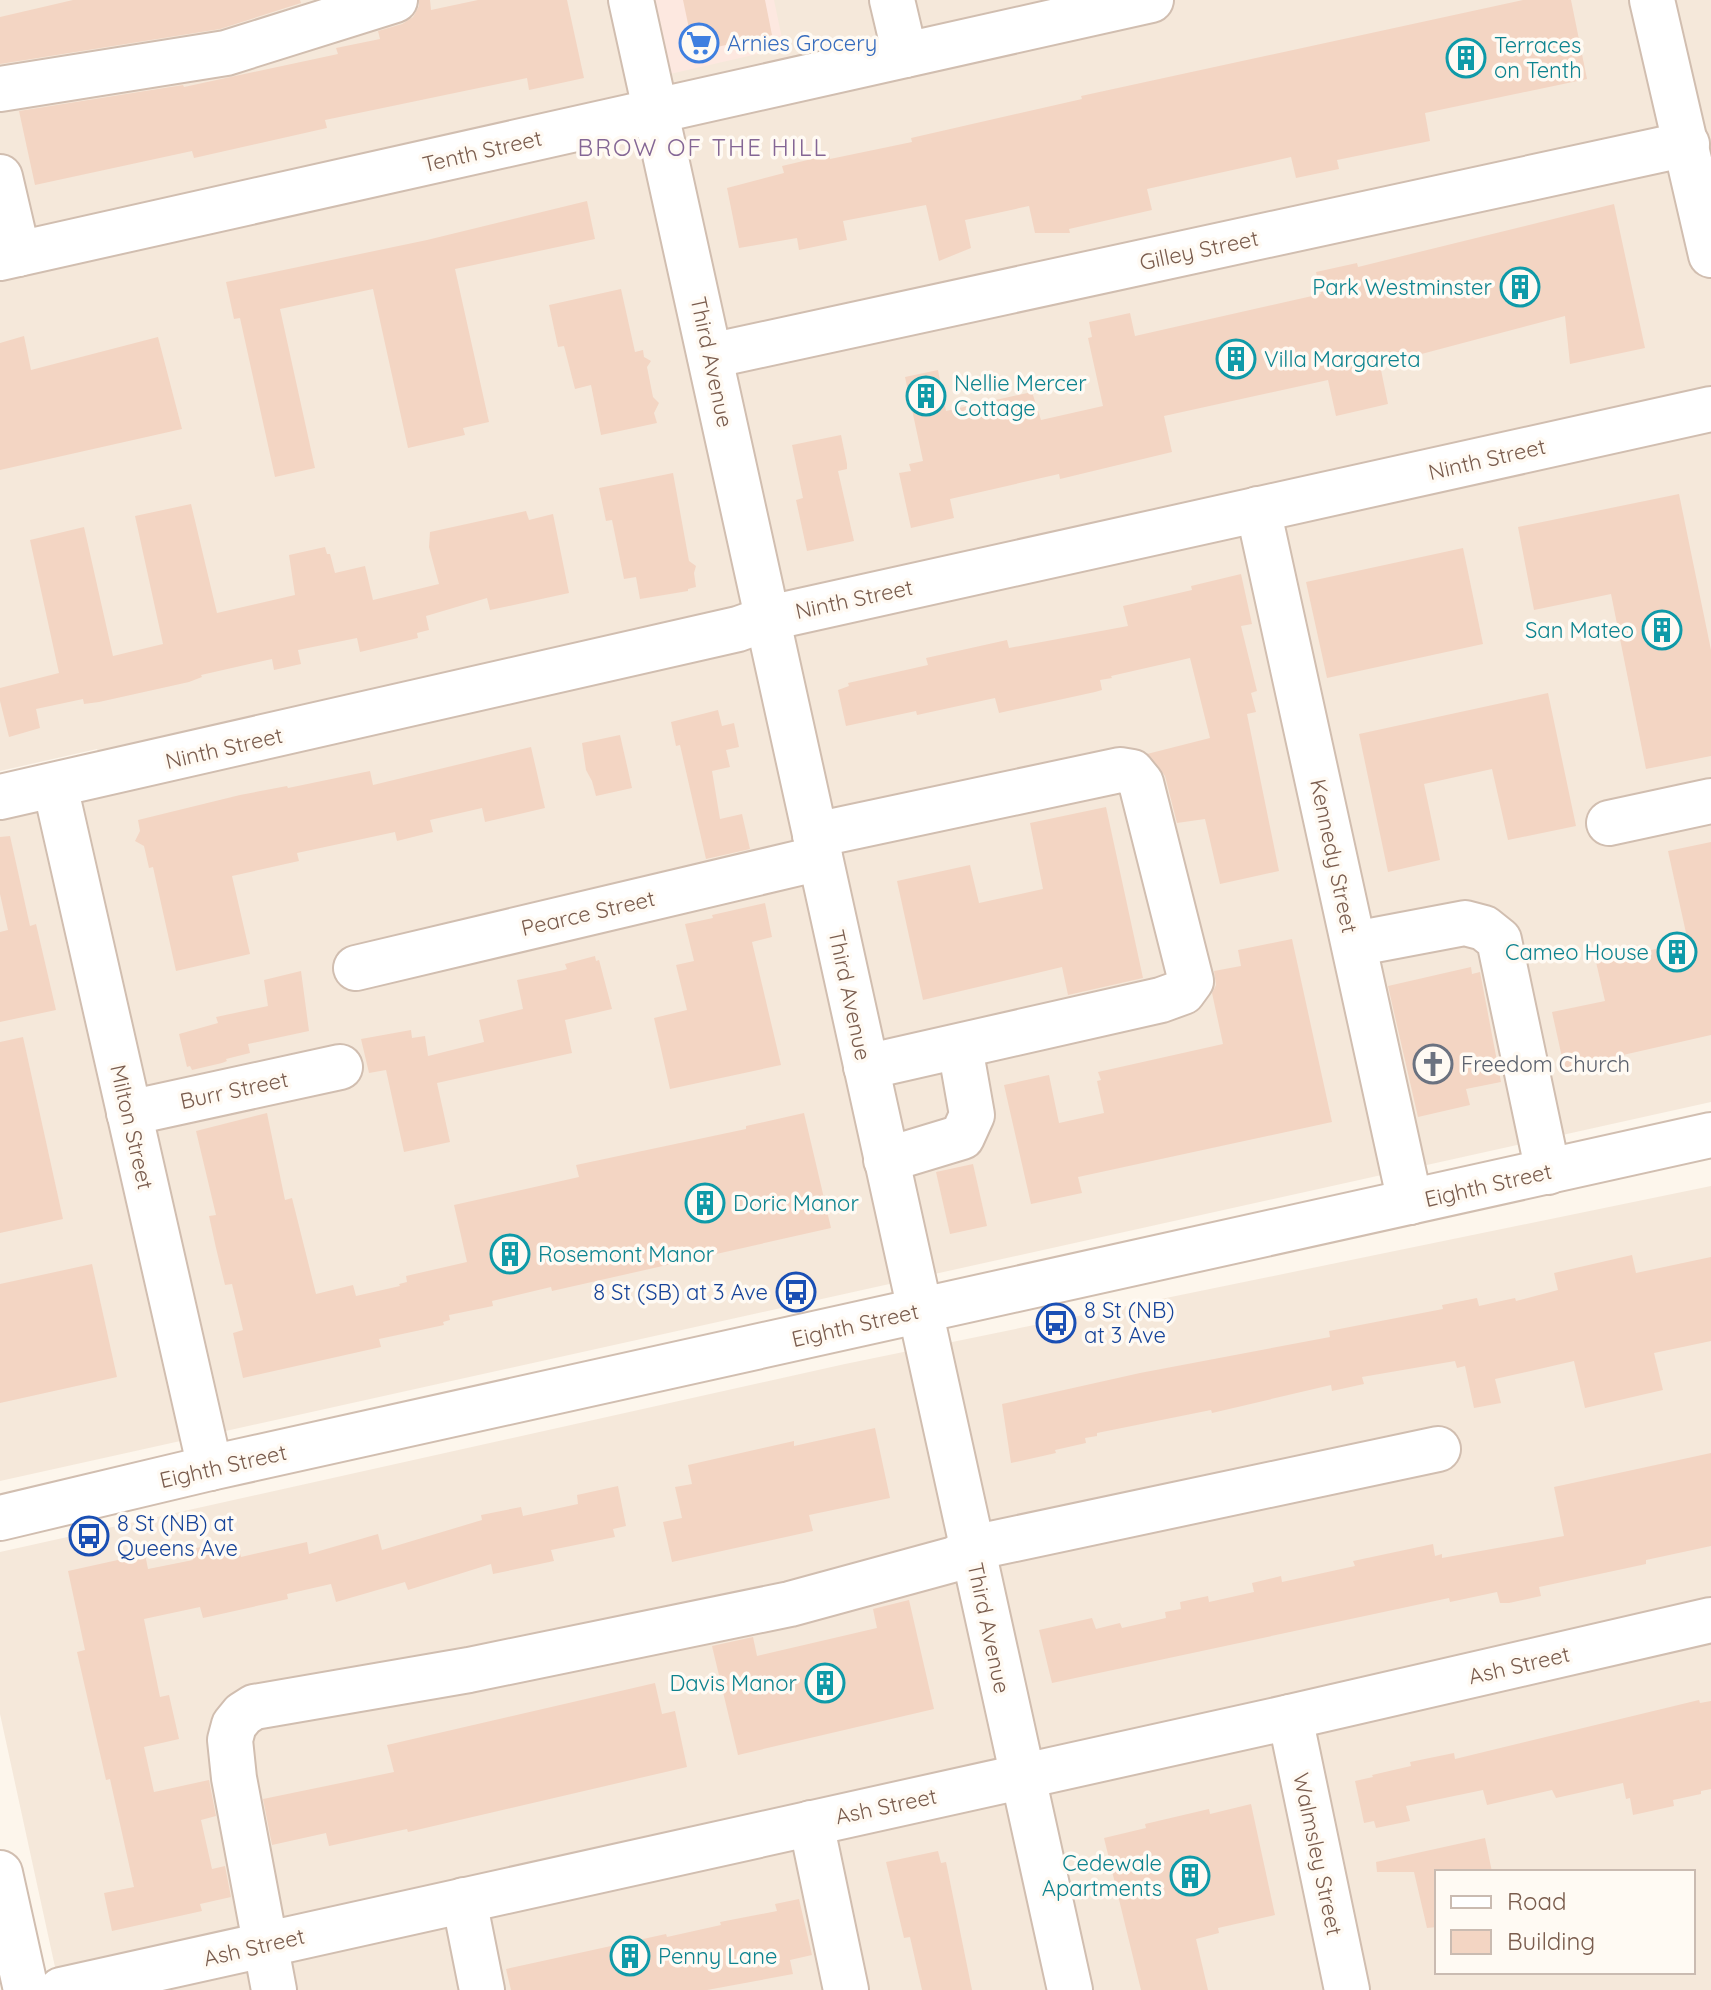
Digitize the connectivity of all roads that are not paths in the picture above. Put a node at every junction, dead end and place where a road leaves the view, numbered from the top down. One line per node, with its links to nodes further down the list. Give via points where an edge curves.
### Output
1 (395, 0): 7 (street, via 226,53)
2 (631, 0): 8 (street, Third Avenue)
3 (892, 0): 6 (street)
4 (1652, 0): 9 (street)
5 (1146, 1): 6 (street, Tenth Street)
6 (905, 55): 8 (street, Tenth Street)
7 (0, 89)
8 (656, 111): 12 (street, Tenth Street); 13 (street, Third Avenue)
9 (1687, 144): 11 (street); 13 (street, Gilley Street)
10 (0, 177): 12 (street)
11 (1711, 255)
12 (9, 256)
13 (710, 356): 16 (street, Third Avenue)
14 (1711, 409): 15 (street, Ninth Street)
15 (1258, 509): 16 (street, Ninth Street); 22 (street, Kennedy Street)
16 (769, 618): 17 (street, Ninth Street); 21 (street, Third Avenue)
17 (55, 786): 18 (street, Ninth Street); 27 (street, Milton Street)
18 (0, 797)
19 (1711, 801): 20 (street)
20 (1609, 823)
21 (818, 846): 23 (street, Pearce Street); 24 (street, Pearce Street, via 1120,770 1132,772 1141,783 1191,981 1183,992 1161,1000); 26 (street, Third Avenue)
22 (1354, 944): 30 (street, via 1465,923 1484,928 1499,940); 31 (street, Kennedy Street)
23 (356, 968)
24 (960, 1047): 26 (street); 29 (street, via 972,1115 962,1137)
25 (340, 1067): 27 (street, Burr Street)
26 (866, 1067): 29 (street, Third Avenue)
27 (129, 1113): 34 (street, Milton Street)
28 (1711, 1135): 30 (street, Eighth Street)
29 (886, 1160): 32 (street, Third Avenue)
30 (1548, 1172): 31 (street, Eighth Street)
31 (1410, 1202): 32 (street, Eighth Street)
32 (920, 1310): 34 (street, Eighth Street); 36 (street, Third Avenue)
33 (1438, 1449): 36 (street)
34 (210, 1468): 35 (street, Eighth Street)
35 (0, 1518)
36 (972, 1548): 39 (street, Third Avenue); 43 (street, via 955,1559 790,1604 469,1670 254,1707 234,1725 230,1740)
37 (1711, 1620): 38 (street, Ash Street)
38 (1290, 1717): 39 (street, Ash Street); 50 (street, Walmsley Street)
39 (1022, 1776): 40 (street, Ash Street); 49 (street, Third Avenue)
40 (811, 1823): 42 (street, Ash Street); 48 (street)
41 (0, 1873): 44 (street)
42 (464, 1900): 43 (street, Ash Street); 47 (street)
43 (265, 1944): 45 (street, Ash Street); 46 (street)
44 (26, 1990)
45 (61, 1990)
46 (274, 1990)
47 (482, 1990)
48 (846, 1990)
49 (1070, 1990)
50 (1347, 1990)

